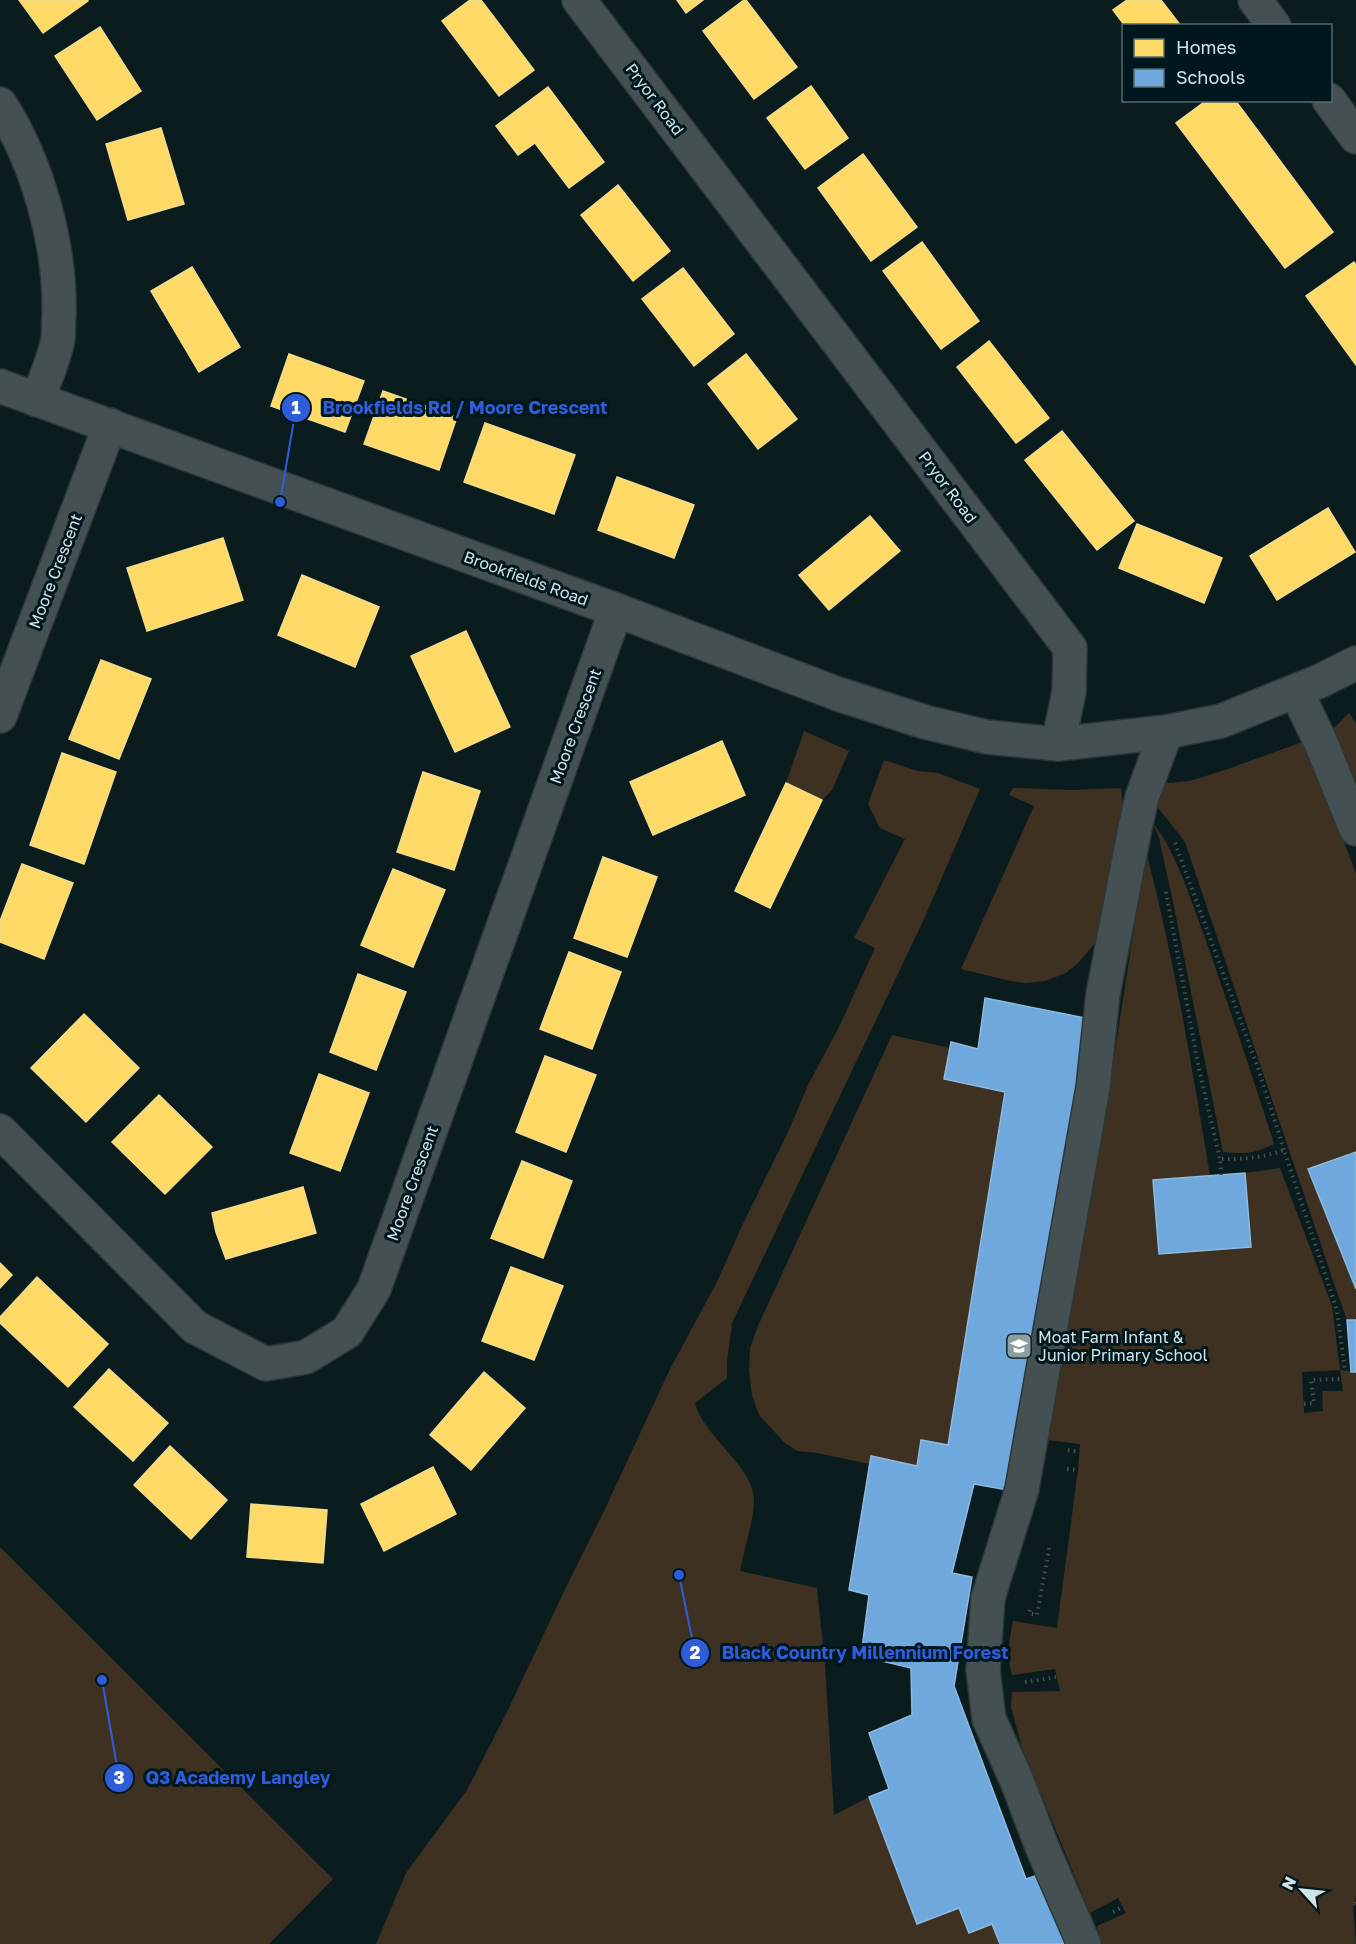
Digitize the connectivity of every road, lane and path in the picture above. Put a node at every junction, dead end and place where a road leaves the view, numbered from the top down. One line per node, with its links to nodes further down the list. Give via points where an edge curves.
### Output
1 (579, 0): 15 (street, Pryor Road, via 1070,648 1069,693)
2 (1255, 0): 3 (street)
3 (1273, 24)
4 (1330, 102): 6 (street)
5 (0, 104): 8 (street, via 40,191 54,253 59,295 58,338)
6 (1356, 137)
7 (0, 386): 8 (street, Brookfields Road)
8 (37, 400): 9 (street, Brookfields Road)
9 (110, 425): 10 (street, Brookfields Road); 13 (street, Moore Crescent)
10 (616, 610): 15 (street, Brookfields Road, via 925,722 987,737); 19 (street, Moore Crescent, via 374,1289 347,1332 306,1357 266,1364 195,1327)
11 (1356, 663): 12 (street)
12 (1296, 691): 14 (street, via 1221,721); 17 (street)
13 (0, 716)
14 (1166, 732): 15 (street); 16 (street)
15 (1059, 744)
16 (1143, 797): 20 (path, via 1169,828 1258,1068); 28 (street, via 1103,994 1093,1088 1022,1489 988,1598 983,1670 989,1719)
17 (1356, 829)
18 (1164, 883): 21 (path)
19 (0, 1131)
20 (1284, 1150): 21 (path, via 1271,1155); 23 (path, via 1337,1310)
21 (1220, 1159): 22 (path)
22 (1221, 1175)
23 (1345, 1371)
24 (1341, 1379): 25 (path, via 1311,1380 1314,1403)
25 (1304, 1404)
26 (1057, 1677): 27 (path)
27 (1017, 1683)
28 (1084, 1944)

